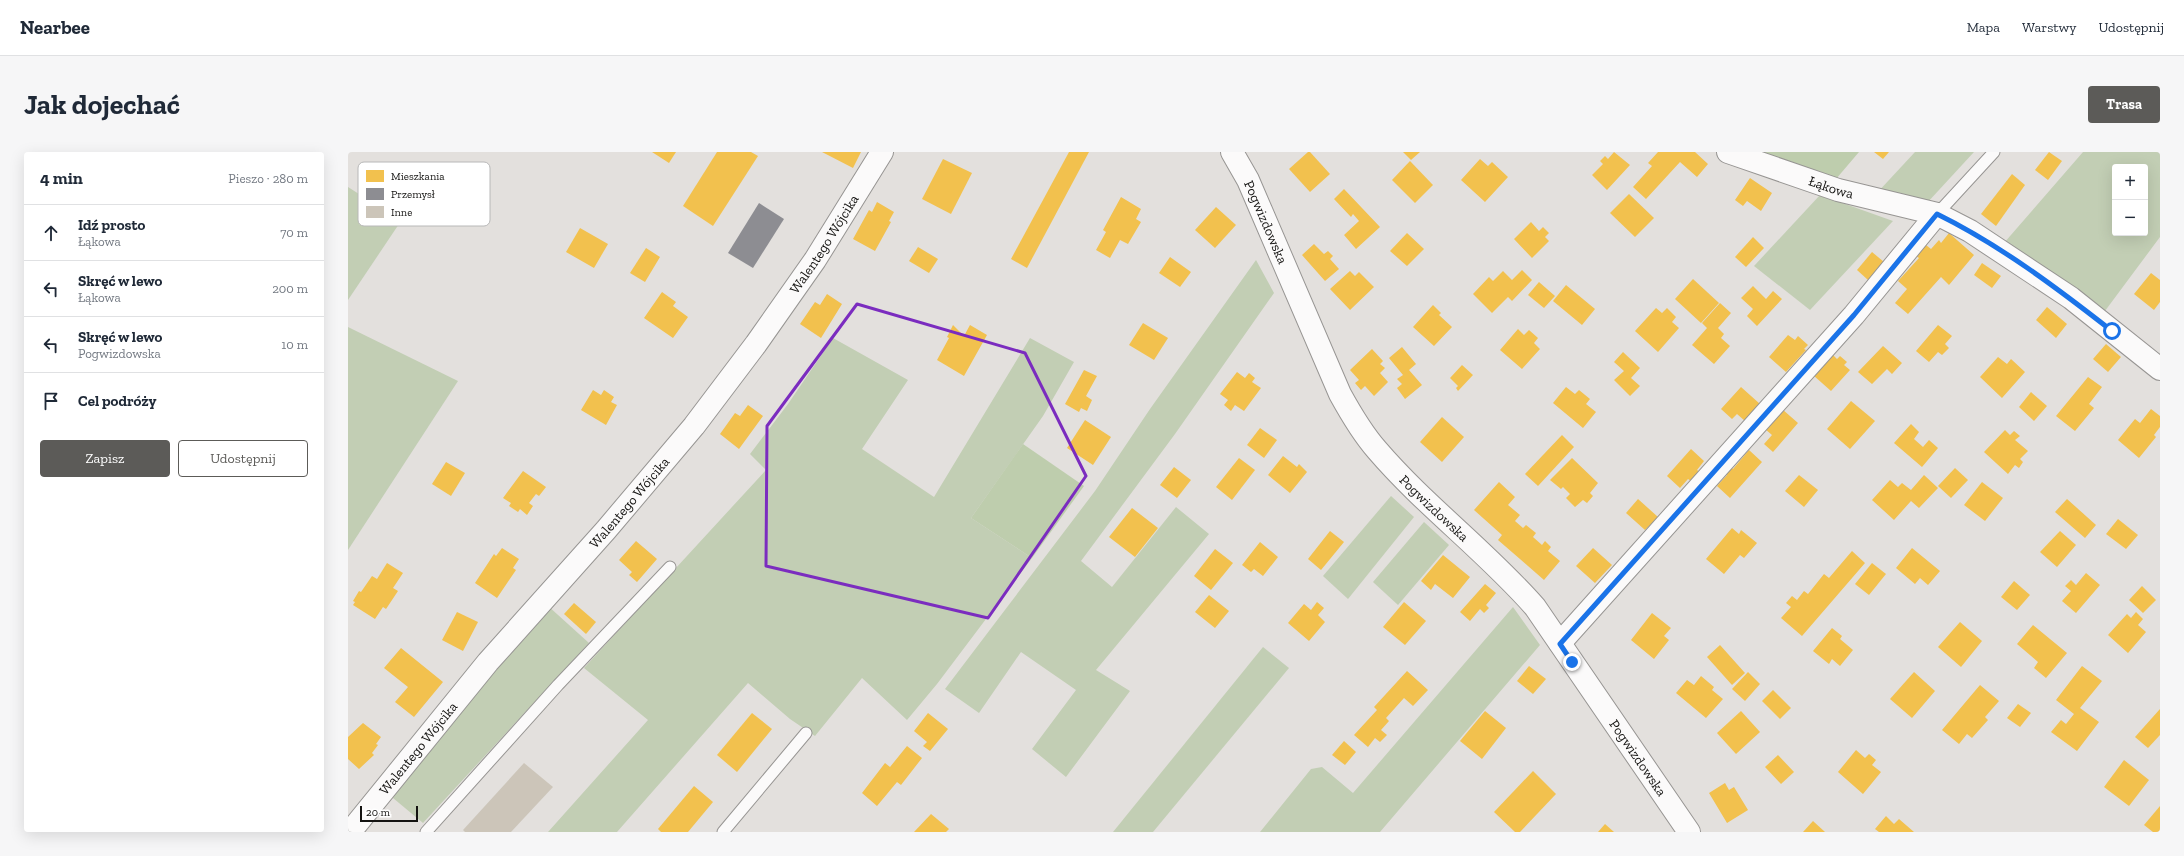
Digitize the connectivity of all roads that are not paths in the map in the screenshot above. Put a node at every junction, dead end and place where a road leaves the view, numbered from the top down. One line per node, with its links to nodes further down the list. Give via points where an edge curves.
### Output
1 (882, 152): 10 (street, Walentego Wójcika, via 815,260 694,426 606,530 488,662)
2 (1232, 152): 8 (street, Pogwizdowska, via 1248,180 1337,388 1356,422 1396,471 1515,585 1535,607)
3 (1728, 152): 5 (street, Łąkowa, via 1838,190)
4 (1994, 152): 5 (lane)
5 (1937, 214): 6 (street, Łąkowa, via 1970,231 2071,298); 8 (street, via 1854,315)
6 (2160, 368)
7 (670, 567): 11 (lane, via 558,685)
8 (1560, 644): 13 (street, Pogwizdowska)
9 (806, 733): 12 (lane)
10 (350, 832)
11 (426, 832)
12 (723, 832)
13 (1689, 832)

